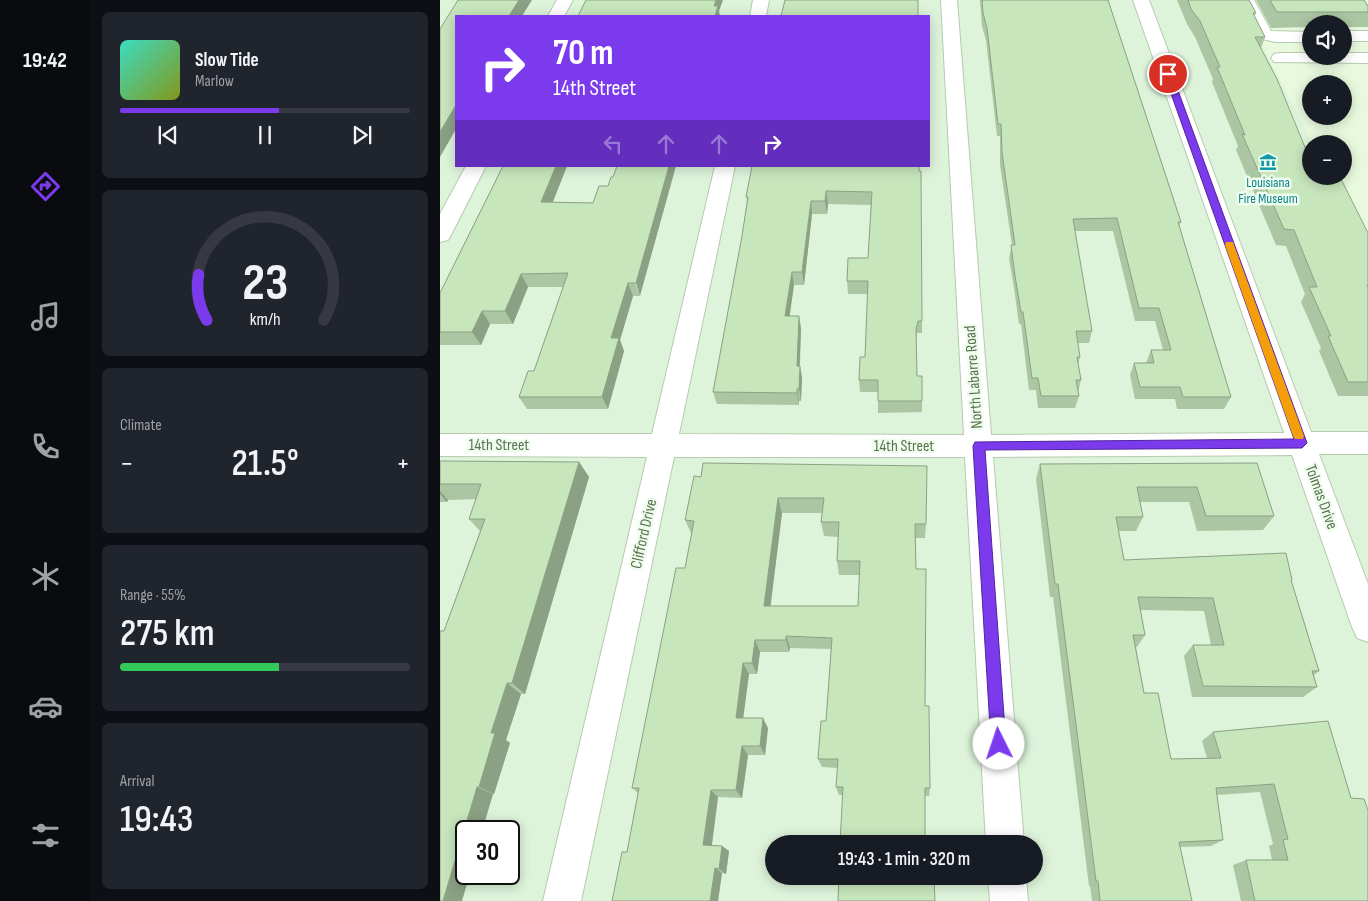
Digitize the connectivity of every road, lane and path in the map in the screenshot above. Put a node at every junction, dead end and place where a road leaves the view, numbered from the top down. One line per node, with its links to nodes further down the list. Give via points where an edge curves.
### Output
1 (565, 0): 6 (street)
2 (762, 0): 7 (street)
3 (949, 0): 20 (street, North Labarre Road)
4 (1141, 0): 16 (street, Tolmas Drive)
5 (1246, 0): 10 (street, via 1264,34)
6 (557, 15)
7 (758, 15)
8 (1352, 36): 9 (street)
9 (1368, 36)
10 (1302, 37)
11 (1280, 58): 12 (street)
12 (1368, 58)
13 (475, 167): 15 (street)
14 (725, 167): 19 (street, Clifford Drive)
15 (440, 235)
16 (1302, 443): 17 (street, 14th Street); 20 (street, 14th Street); 21 (street, Tolmas Drive)
17 (1368, 443)
18 (440, 445): 19 (street, 14th Street)
19 (664, 446): 20 (street, 14th Street); 24 (street, Clifford Drive)
20 (979, 446): 22 (street, North Labarre Road)
21 (1368, 627)
22 (1004, 835)
23 (1008, 885): 25 (street)
24 (562, 901)
25 (1009, 901)

